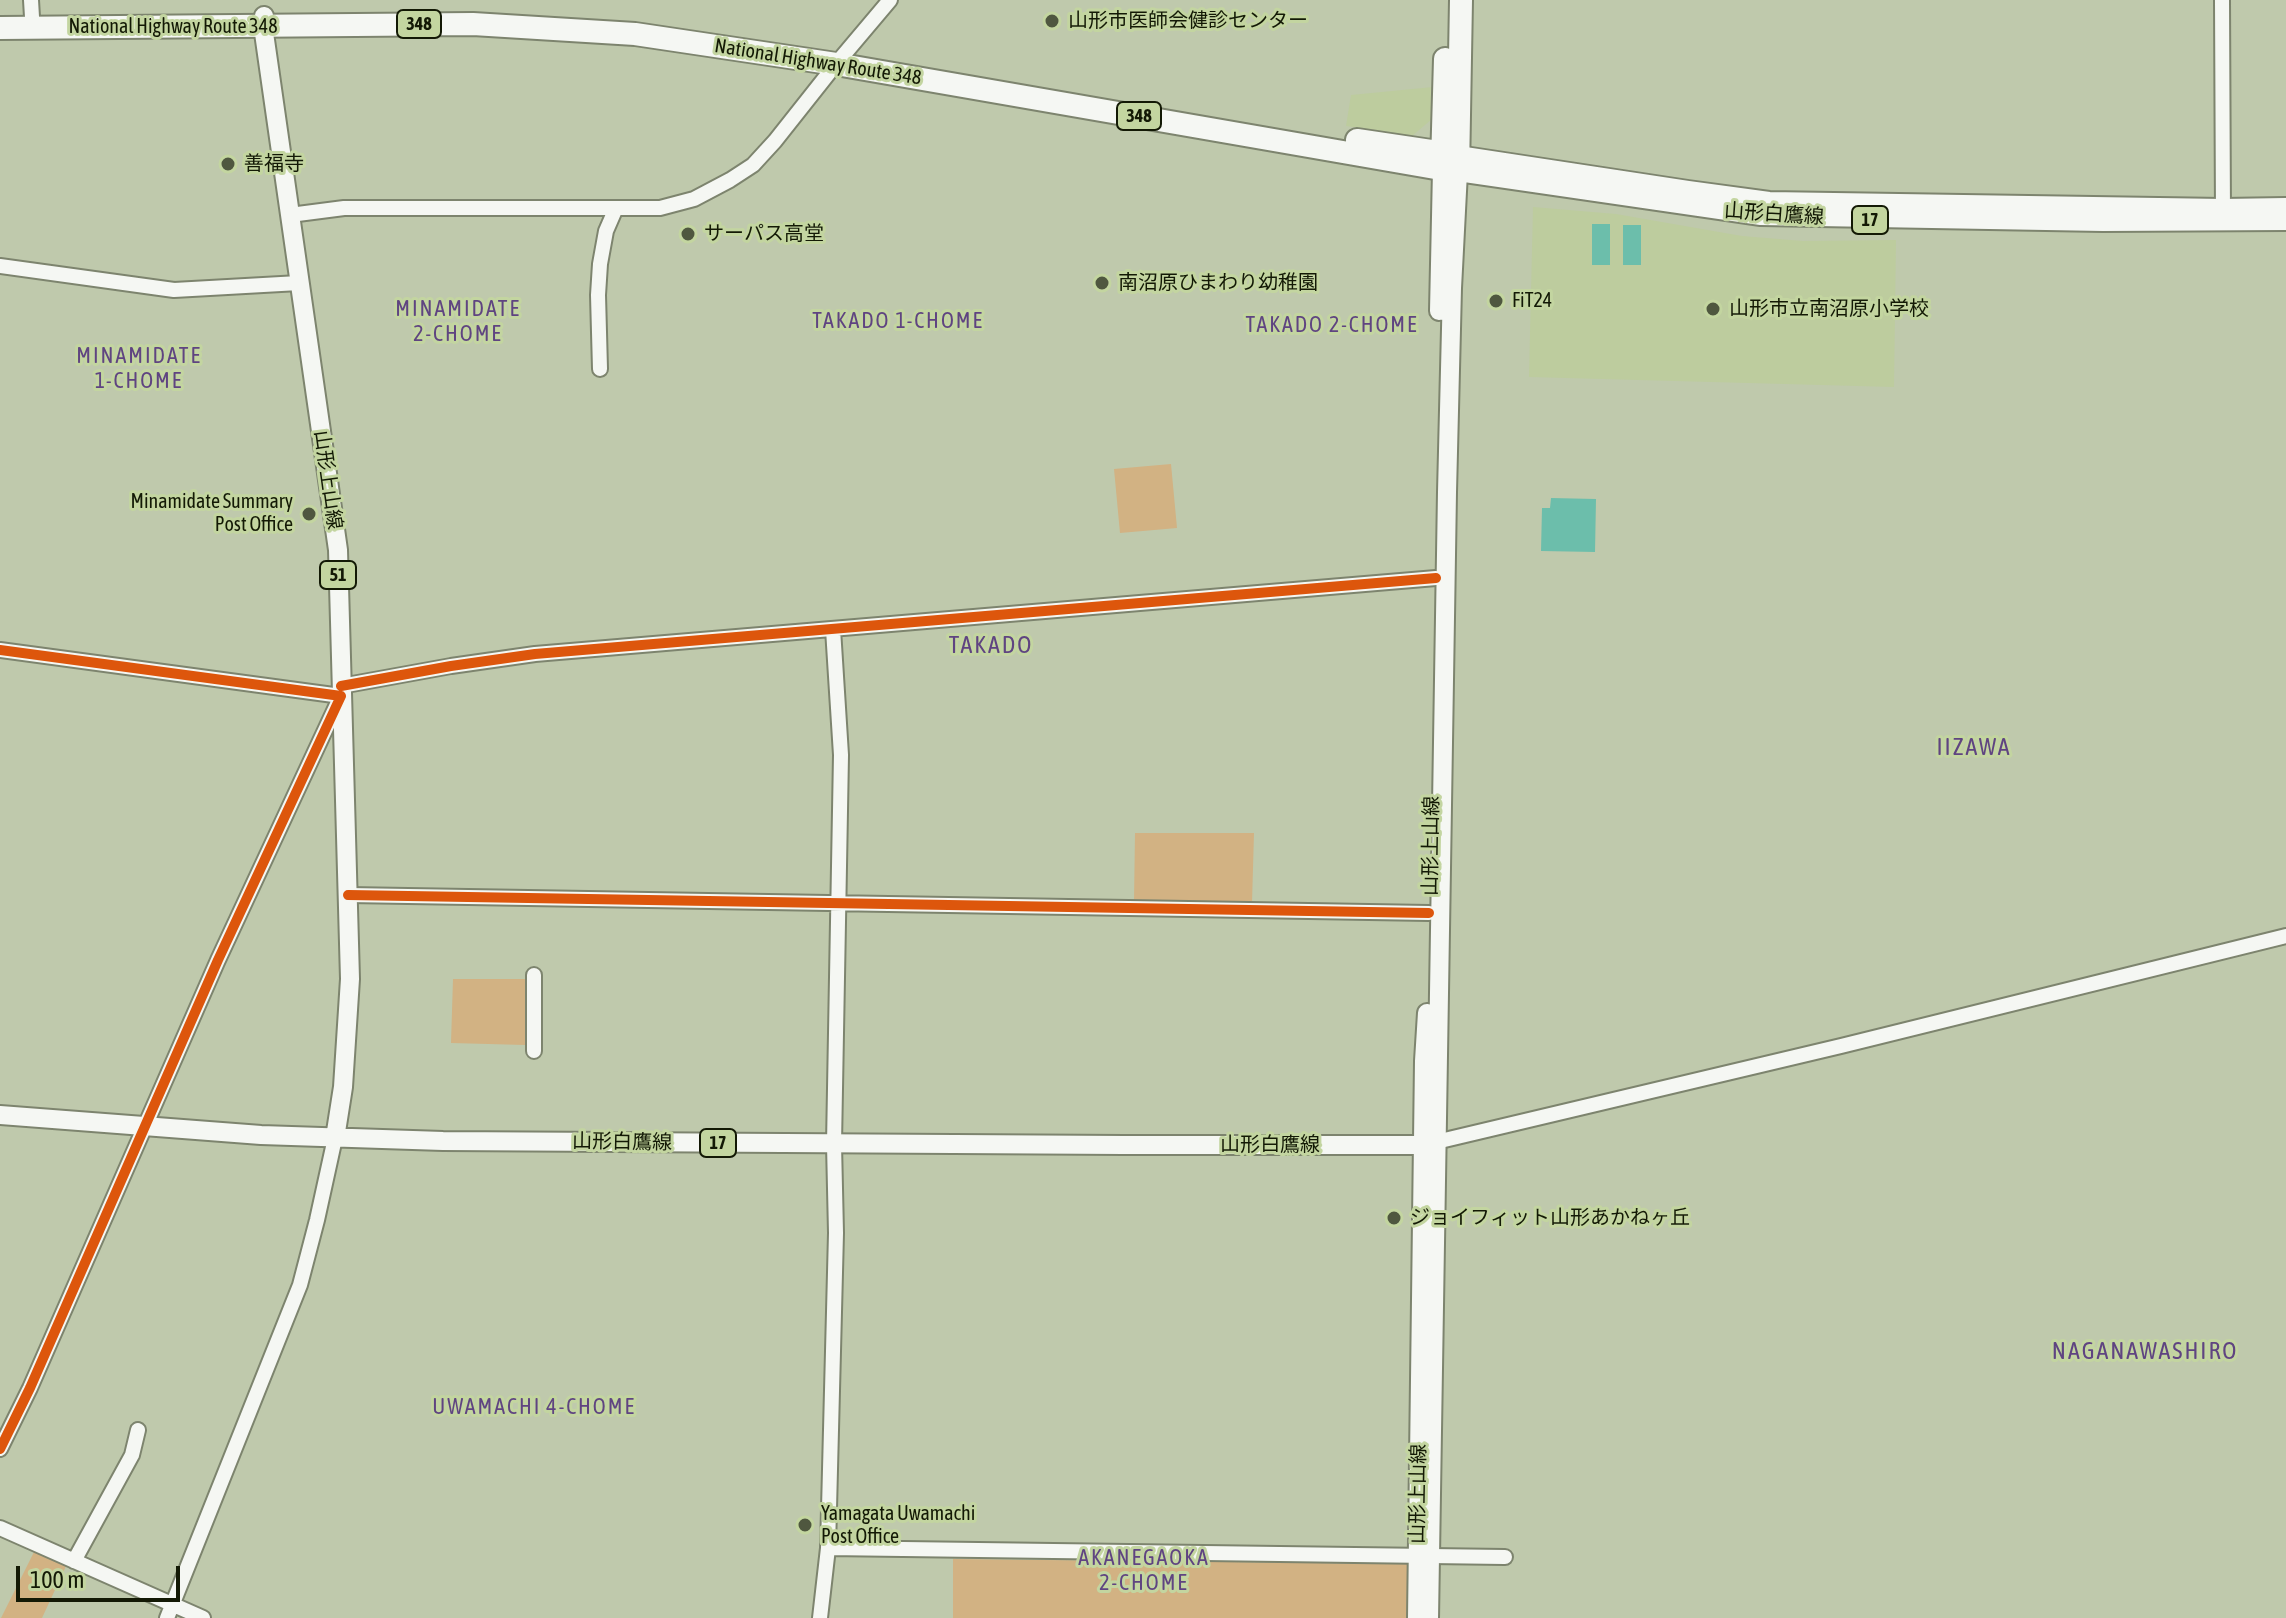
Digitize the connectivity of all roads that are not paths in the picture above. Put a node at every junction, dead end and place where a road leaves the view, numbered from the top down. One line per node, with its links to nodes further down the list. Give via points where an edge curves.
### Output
1 (890, 0): 9 (street)
2 (1448, 0): 10 (highway)
3 (1461, 0): 10 (highway)
4 (2222, 0): 14 (street)
5 (32, 8): 6 (highway, National Highway Route 348 / 348); 7 (highway, National Highway Route 348 / 348)
6 (263, 14): 8 (highway, National Highway Route 348 / 348); 9 (highway, National Highway Route 348 / 348, via 635,34); 13 (main road, 山形上山線 / 51)
7 (0, 18)
8 (0, 28)
9 (840, 59): 10 (highway, National Highway Route 348 / 348); 12 (street, via 753,165 694,199 660,208)
10 (1450, 162): 14 (main road, 山形白鷹線 / 17, via 1761,216); 19 (main road, 山形上山線); 33 (main road, 山形上山線, via 1452,288)
11 (2286, 207): 14 (main road, 山形白鷹線 / 17)
12 (616, 208): 13 (street, via 344,208); 18 (street, via 600,264)
13 (290, 215): 17 (main road, 山形上山線 / 51)
14 (2222, 215): 15 (main road, 山形白鷹線 / 17)
15 (2286, 221)
16 (0, 266): 17 (street, via 174,290)
17 (299, 283): 22 (main road, 山形上山線 / 51, via 338,550)
18 (600, 369)
19 (1436, 578): 20 (street); 25 (main road, 山形上山線)
20 (833, 629): 22 (street, via 535,654); 24 (street, via 841,755)
21 (0, 650): 22 (street)
22 (341, 691): 23 (main road, 山形上山線 / 51); 30 (street)
23 (348, 895): 24 (street); 31 (main road, 山形上山線 / 51, via 350,979)
24 (838, 904): 25 (street); 32 (street)
25 (1429, 913): 33 (main road, 山形上山線)
26 (2286, 936): 33 (street)
27 (534, 975): 28 (street)
28 (534, 1051)
29 (0, 1115): 30 (main road, 山形白鷹線 / 17)
30 (147, 1126): 31 (main road, 山形白鷹線 / 17); 35 (street)
31 (335, 1138): 32 (main road, 山形白鷹線 / 17); 41 (street, via 300,1285)
32 (834, 1144): 33 (main road, 山形白鷹線 / 17); 37 (street)
33 (1430, 1144): 38 (main road, 山形上山線)
34 (138, 1430): 40 (street, via 132,1455)
35 (0, 1449)
36 (0, 1528): 40 (street)
37 (828, 1548): 38 (street); 43 (street)
38 (1424, 1556): 39 (street); 44 (main road, 山形上山線); 45 (main road, 山形上山線)
39 (1505, 1557)
40 (74, 1561): 41 (street)
41 (170, 1611): 42 (street)
42 (203, 1618)
43 (820, 1618)
44 (1417, 1618)
45 (1429, 1618)

